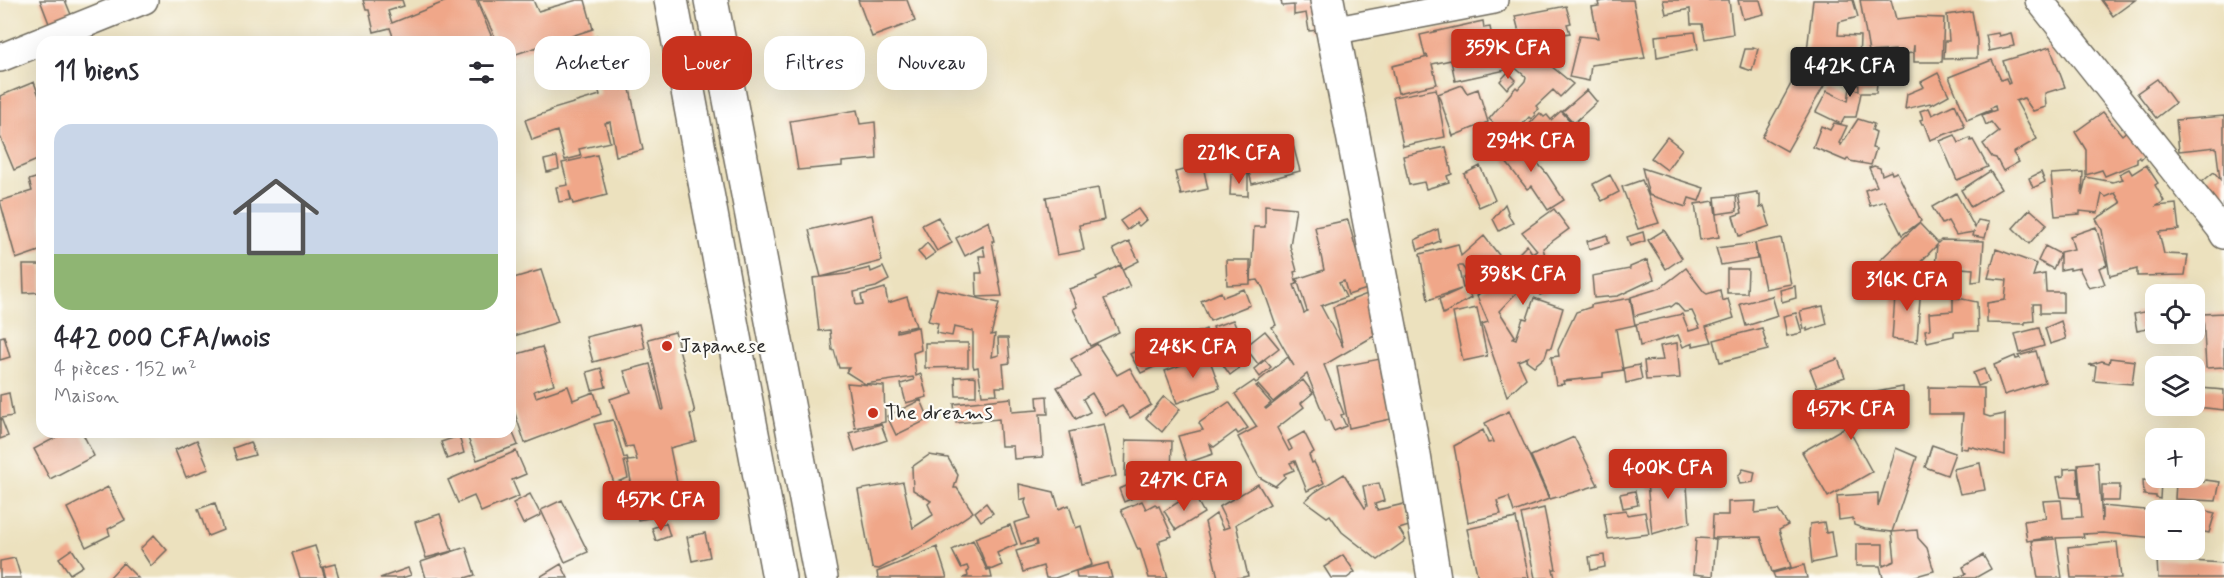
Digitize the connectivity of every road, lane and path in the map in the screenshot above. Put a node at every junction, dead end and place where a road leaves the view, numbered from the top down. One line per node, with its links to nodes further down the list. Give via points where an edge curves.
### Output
1 (144, 0): 7 (street)
2 (671, 0): 11 (main road)
3 (711, 0): 12 (main road)
4 (1494, 0): 6 (street)
5 (2039, 0): 10 (street)
6 (1330, 15): 13 (main road, via 1410,430)
7 (53, 36)
8 (36, 43): 9 (street)
9 (0, 57)
10 (2224, 235)
11 (779, 578)
12 (821, 578)
13 (1434, 578)

